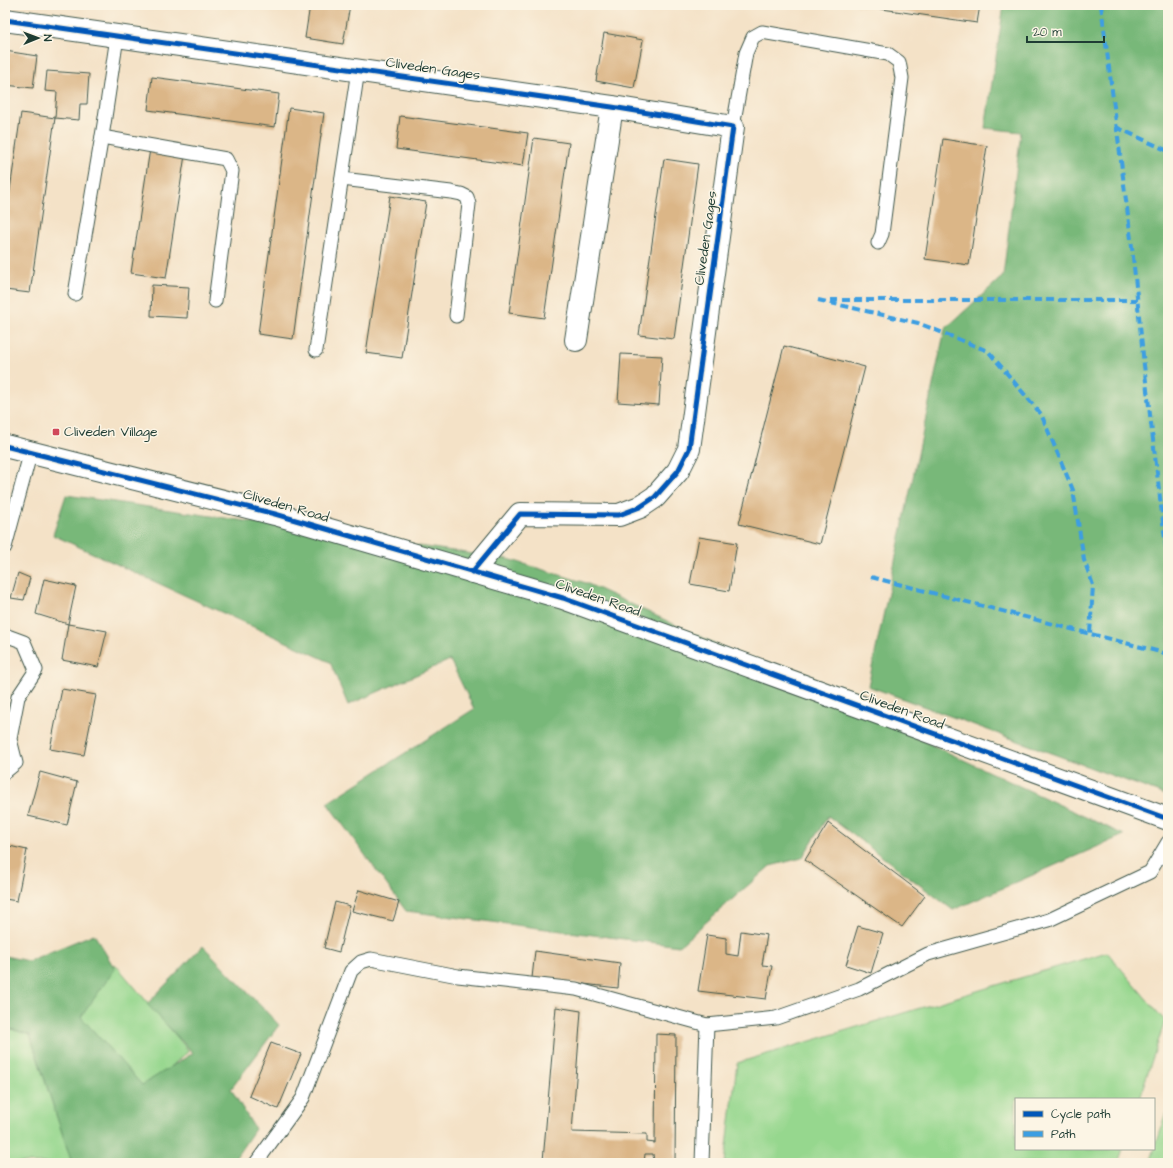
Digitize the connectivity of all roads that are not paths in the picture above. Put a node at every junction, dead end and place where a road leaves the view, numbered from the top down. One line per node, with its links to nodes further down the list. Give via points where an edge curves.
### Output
1 (5, 20): 2 (street, Cliveden Gages)
2 (116, 36): 3 (street, Cliveden Gages); 6 (lane)
3 (362, 71): 4 (street, Cliveden Gages); 7 (lane)
4 (612, 107): 5 (street, Cliveden Gages); 12 (street)
5 (733, 127): 8 (lane, via 746,53 753,37 762,32 888,54 899,62 902,78 882,234); 17 (street, Cliveden Gages, via 689,449 678,471 655,497 640,507 619,515 520,514)
6 (102, 137): 9 (lane); 10 (lane, via 226,159 232,171)
7 (342, 179): 11 (lane, via 451,192 467,197); 13 (lane)
8 (878, 243)
9 (75, 294)
10 (215, 301)
11 (456, 316)
12 (576, 340)
13 (316, 350)
14 (5, 446): 15 (street, Cliveden Road)
15 (32, 451): 16 (lane); 17 (street, Cliveden Road, via 275,514)
16 (5, 547)
17 (472, 572): 20 (street, Cliveden Road, via 563,598)
18 (5, 635): 19 (lane, via 24,642 36,670 18,697 10,739 16,763)
19 (5, 772)
20 (1168, 819)
21 (1168, 842): 22 (lane, via 1150,872 1049,920 928,954 859,988 776,1018)
22 (706, 1025): 23 (lane, via 576,989 458,976 371,959 361,962 351,971 303,1098); 24 (lane)
23 (256, 1163)
24 (702, 1163)

